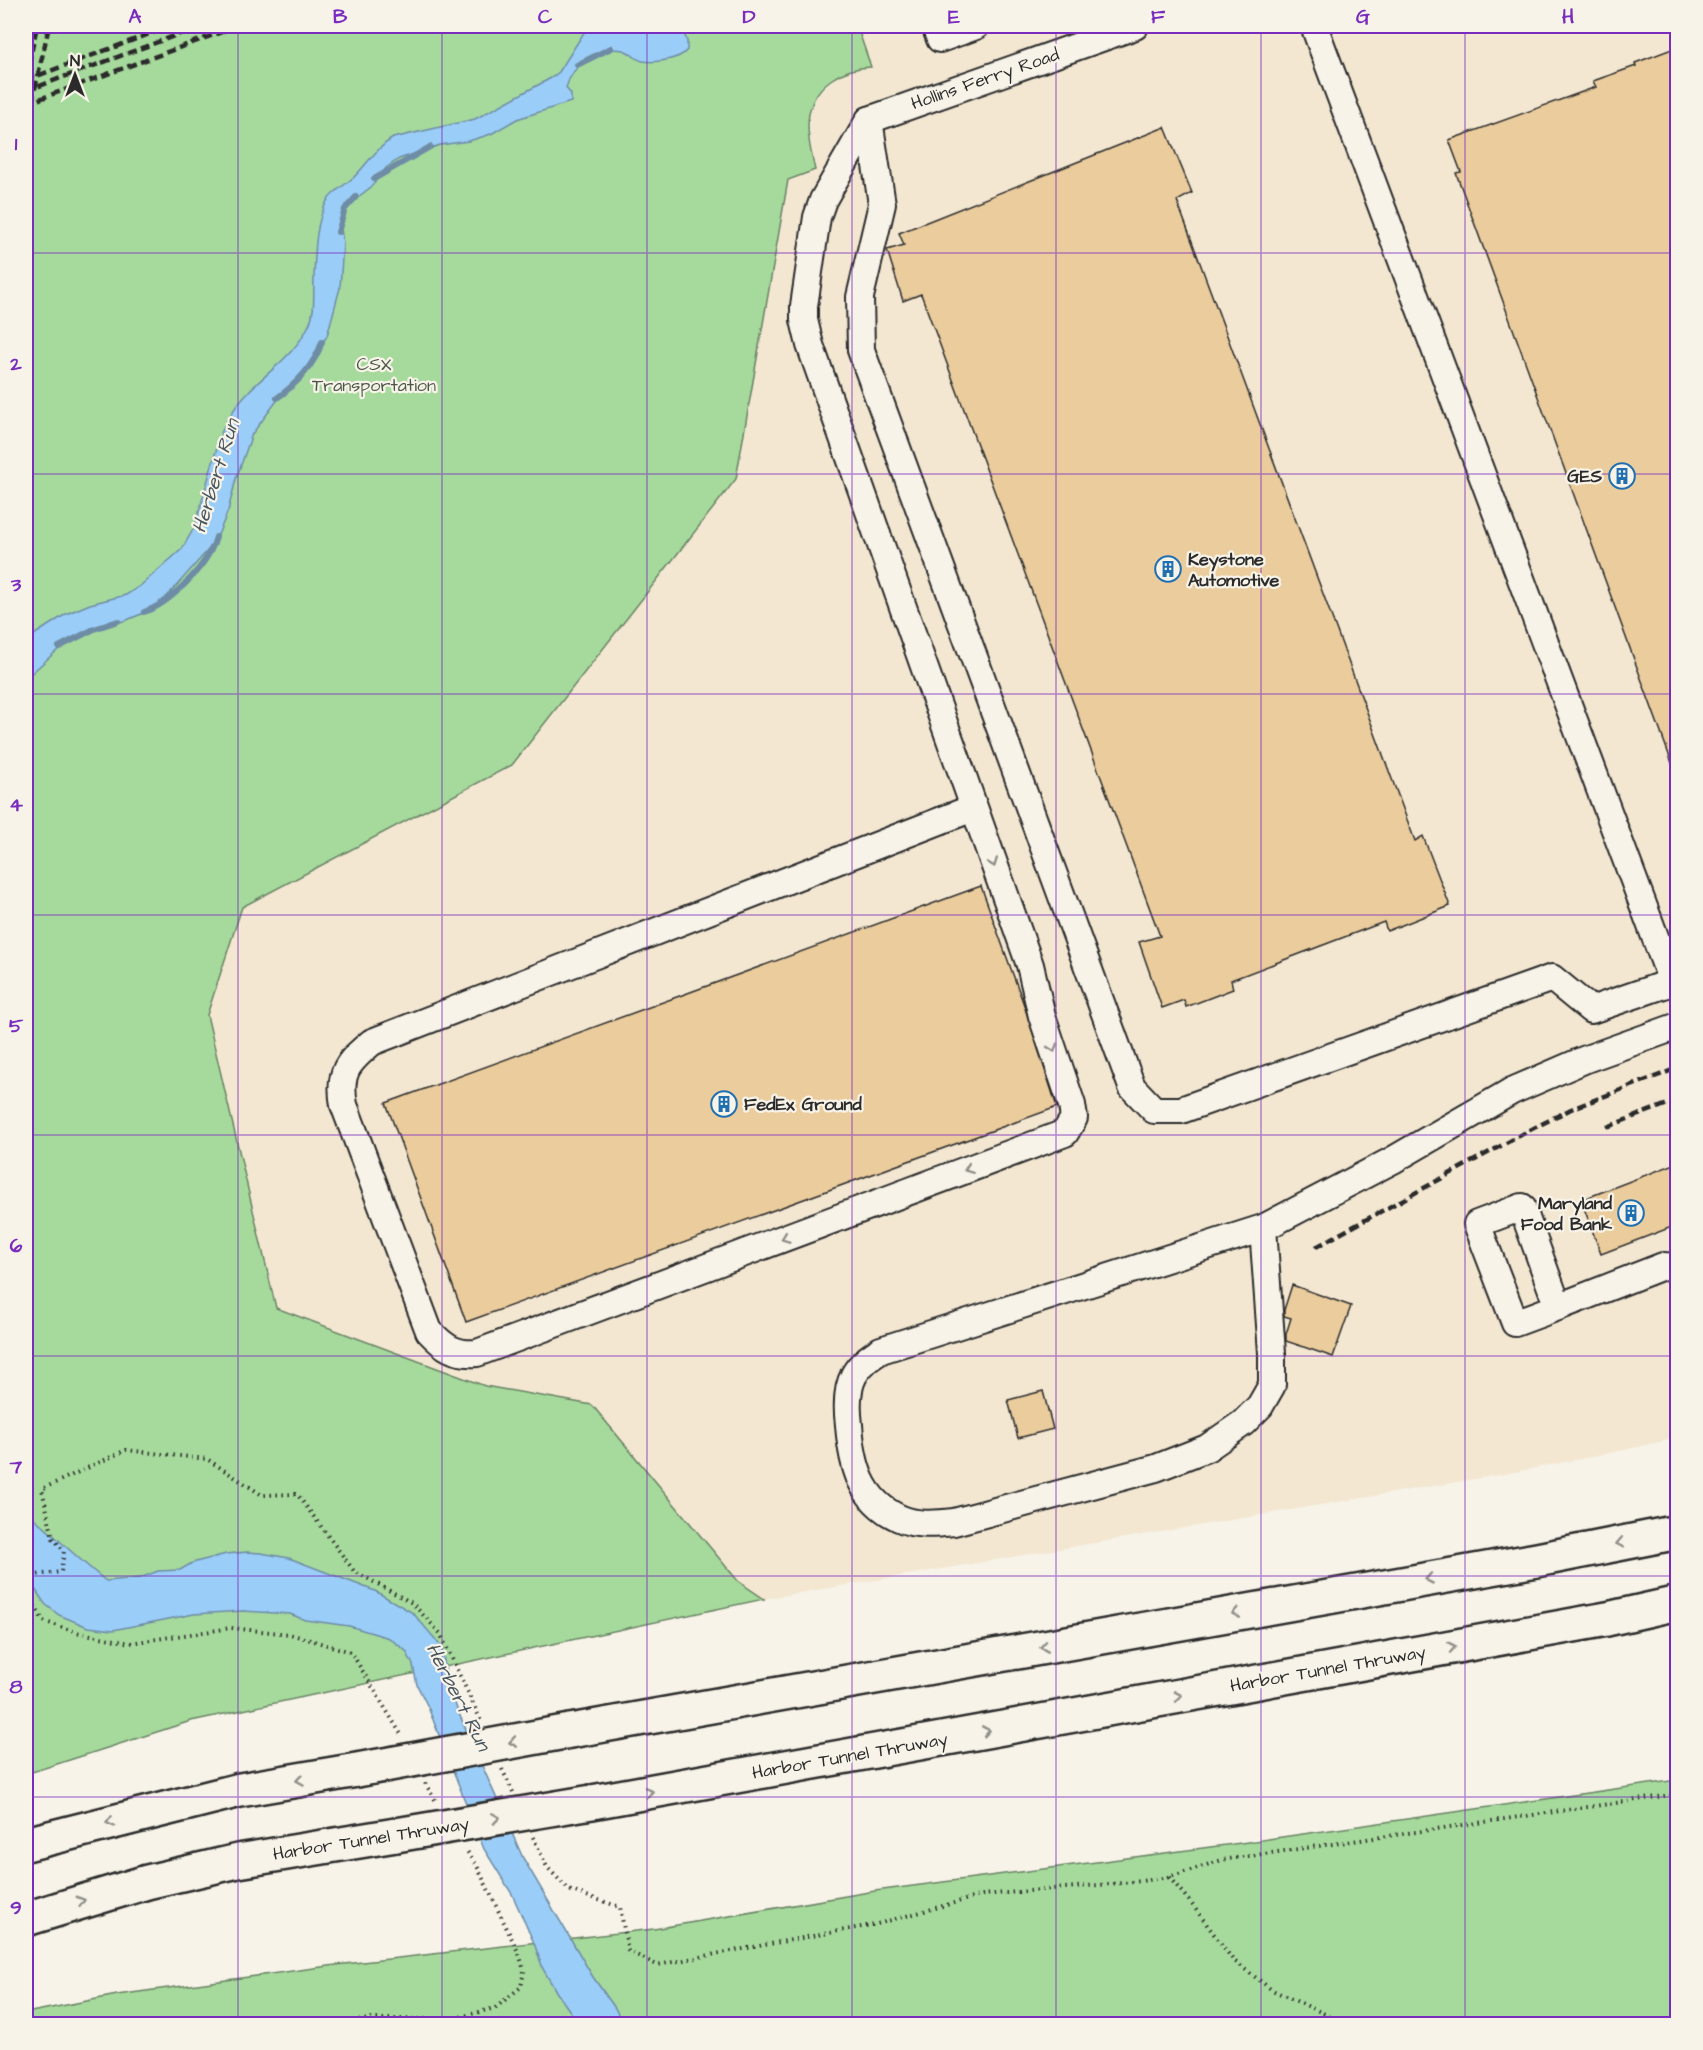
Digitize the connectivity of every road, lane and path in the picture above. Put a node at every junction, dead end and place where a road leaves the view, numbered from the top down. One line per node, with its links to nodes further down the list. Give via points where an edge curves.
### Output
1 (935, 26): 2 (street, via 940,39)
2 (976, 26)
3 (1136, 26): 5 (street, Hollins Ferry Road)
4 (1314, 26): 7 (street)
5 (869, 120): 6 (street, via 823,200 812,250 804,320); 7 (street, via 882,204 860,297 861,350 1132,1087 1154,1110 1181,1110 1552,978 1591,1010)
6 (973, 808): 6 (street, one-way to 6, via 1030,965 1042,1016 1072,1105 1074,1118 1065,1133 477,1353 463,1354 439,1342 429,1331 344,1105 343,1076 355,1056 372,1042)
7 (1675, 981)
8 (1677, 1026): 9 (street, via 1512,1090 1393,1160)
9 (1263, 1228): 9 (street, via 881,1350 864,1361 854,1376 847,1412 854,1469 865,1488 878,1504 904,1520 954,1522 1156,1468 1207,1448 1243,1424 1272,1385)
10 (1677, 1267): 11 (street, via 1663,1266)
11 (1558, 1307)
12 (1677, 1532): 24 (highway, one-way to 24, bridge, via 240,1790)
13 (26, 1576): 16 (path, via 61,1572 64,1551 53,1538 42,1489 126,1450 207,1459 262,1495 297,1494 354,1571 412,1603 440,1633)
14 (26, 1590): 17 (path, via 43,1620 76,1632 130,1643 231,1628 290,1634 351,1652)
15 (1677, 1603): 27 (highway, Harbor Tunnel Thruway, one-way to 15, bridge, via 147,1882 238,1861 592,1802)
16 (486, 1732)
17 (405, 1743)
18 (500, 1763): 20 (path)
19 (424, 1781): 22 (path)
20 (514, 1794)
21 (1677, 1794): 26 (path, via 1222,1860)
22 (441, 1809)
23 (533, 1836): 26 (path, via 547,1867 569,1890 621,1907 628,1951 657,1965 877,1924 983,1895)
24 (26, 1844)
25 (465, 1847): 28 (path, via 520,1956 524,1971 521,1987 495,2008 452,2019 369,2019)
26 (1168, 1877): 29 (path, via 1233,1960 1272,1990)
27 (26, 1918)
28 (341, 2025)
29 (1347, 2025)

